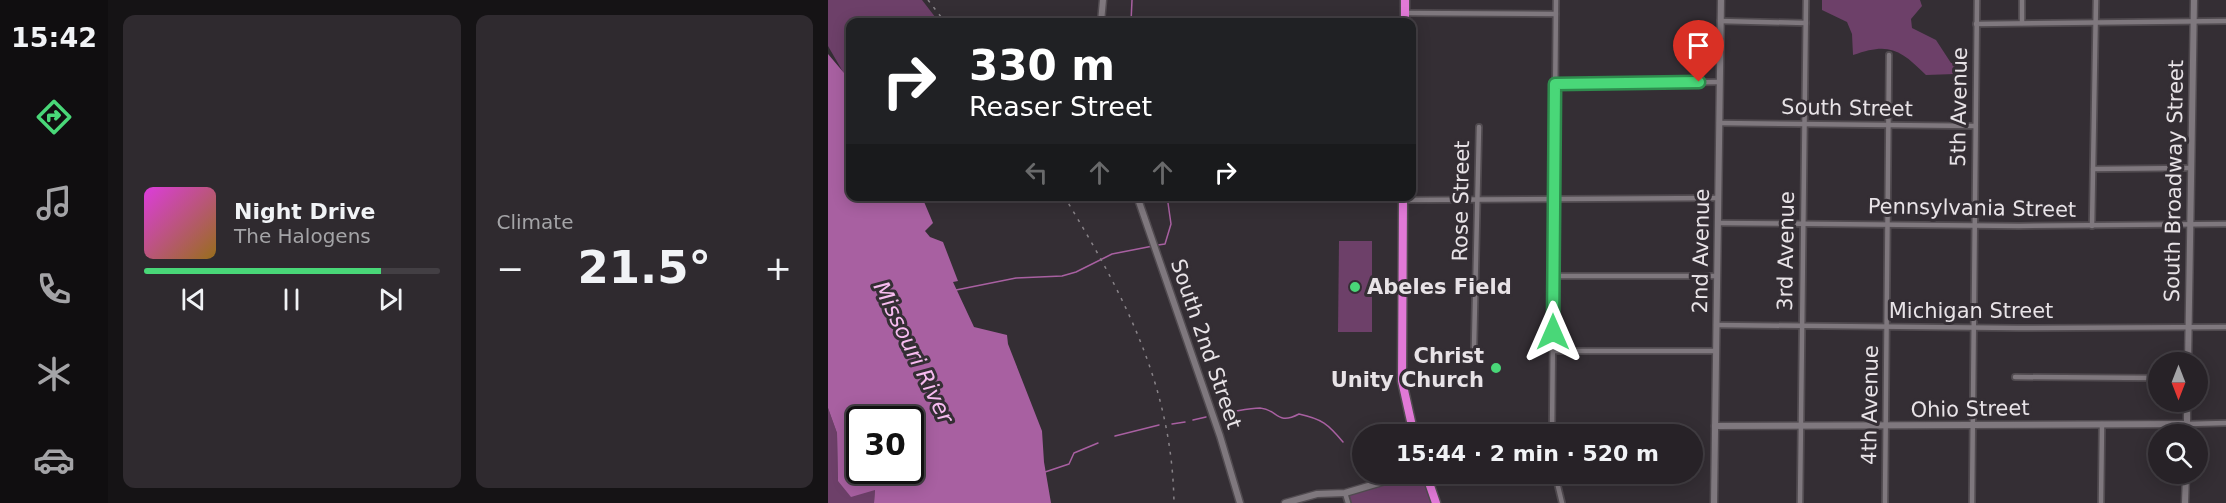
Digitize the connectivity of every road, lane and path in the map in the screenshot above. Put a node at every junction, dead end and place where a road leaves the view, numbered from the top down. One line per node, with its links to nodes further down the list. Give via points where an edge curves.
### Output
1 (1103, 0): 11 (street)
2 (1405, 0): 12 (highway)
3 (1556, 0): 10 (street)
4 (1721, 0): 13 (street, 2nd Avenue)
5 (1806, 0): 16 (street, 3rd Avenue)
6 (1977, 0): 19 (street, 5th Avenue)
7 (2022, 0): 17 (street)
8 (2096, 0): 18 (street)
9 (2194, 0): 14 (street, South Broadway Street)
10 (1556, 14): 12 (street); 22 (street)
11 (1101, 18)
12 (1405, 18)
13 (1720, 21): 16 (street); 21 (street, 2nd Avenue)
14 (2193, 21): 15 (street); 18 (street); 28 (street, South Broadway Street)
15 (2226, 21)
16 (1806, 23): 24 (street, 3rd Avenue)
17 (2022, 23): 18 (street); 19 (street)
18 (2096, 23): 29 (street)
19 (1976, 24): 26 (street, 5th Avenue)
20 (1889, 55): 25 (street, 4th Avenue)
21 (1719, 82): 22 (street); 23 (street, 2nd Avenue)
22 (1555, 84): 31 (street)
23 (1719, 123): 24 (street, South Street); 32 (street, 2nd Avenue)
24 (1804, 124): 25 (street, South Street); 37 (street, 3rd Avenue)
25 (1889, 125): 26 (street, South Street); 38 (street, 4th Avenue)
26 (1975, 126): 41 (street, 5th Avenue)
27 (1479, 128): 33 (street, Rose Street)
28 (2190, 168): 29 (street); 39 (street, South Broadway Street)
29 (2093, 169): 42 (street)
30 (1416, 198): 33 (street)
31 (1553, 198): 32 (street); 33 (street); 43 (street)
32 (1718, 198): 36 (street, 2nd Avenue)
33 (1477, 199): 51 (street, Rose Street)
34 (1139, 201): 73 (street, South 2nd Street)
35 (1402, 201): 59 (highway, via 1402,381)
36 (1718, 223): 37 (street, Pennsylvania Street); 44 (street, 2nd Avenue)
37 (1803, 223): 38 (street, Pennsylvania Street); 46 (street, 3rd Avenue)
38 (1889, 224): 41 (street, Pennsylvania Street); 47 (street, 4th Avenue)
39 (2190, 224): 40 (street, Pennsylvania Street); 42 (street, Pennsylvania Street); 48 (street, South Broadway Street)
40 (2226, 224)
41 (1974, 225): 42 (street, Pennsylvania Street); 50 (street, 5th Avenue)
42 (2092, 226)
43 (1553, 276): 44 (street); 52 (street)
44 (1717, 276): 45 (street, 2nd Avenue)
45 (1716, 325): 46 (street, Michigan Street); 53 (street, 2nd Avenue)
46 (1802, 326): 47 (street, Michigan Street); 66 (street, 3rd Avenue)
47 (1888, 327): 50 (street, Michigan Street); 67 (street, 4th Avenue)
48 (2189, 327): 49 (street, Michigan Street); 50 (street, Michigan Street); 54 (street, South Broadway Street)
49 (2226, 327)
50 (1973, 328): 65 (street, 5th Avenue)
51 (1474, 347)
52 (1553, 351): 53 (street); 60 (street)
53 (1716, 351): 64 (street, 2nd Avenue)
54 (2188, 352)
55 (2015, 377): 56 (street)
56 (2148, 378)
57 (2187, 412): 63 (street)
58 (2226, 423): 63 (street, Ohio Street)
59 (1412, 424)
60 (1552, 424)
61 (2102, 424): 62 (street, Ohio Street); 65 (street, Ohio Street); 82 (street)
62 (2148, 424)
63 (2187, 424)
64 (1714, 426): 66 (street, Ohio Street); 78 (street, 2nd Avenue)
65 (1972, 426): 67 (street, Ohio Street); 81 (street, 5th Avenue)
66 (1801, 427): 67 (street, Ohio Street); 79 (street, 3rd Avenue)
67 (1887, 427): 80 (street, 4th Avenue)
68 (1375, 484): 72 (street)
69 (1429, 484): 76 (highway)
70 (1557, 484): 77 (street)
71 (2186, 484): 83 (street)
72 (1345, 493): 74 (street, via 1317,494); 75 (street)
73 (1240, 503)
74 (1285, 503)
75 (1348, 503)
76 (1436, 503)
77 (1562, 503)
78 (1714, 503)
79 (1800, 503)
80 (1885, 503)
81 (1972, 503)
82 (2101, 503)
83 (2185, 503)

